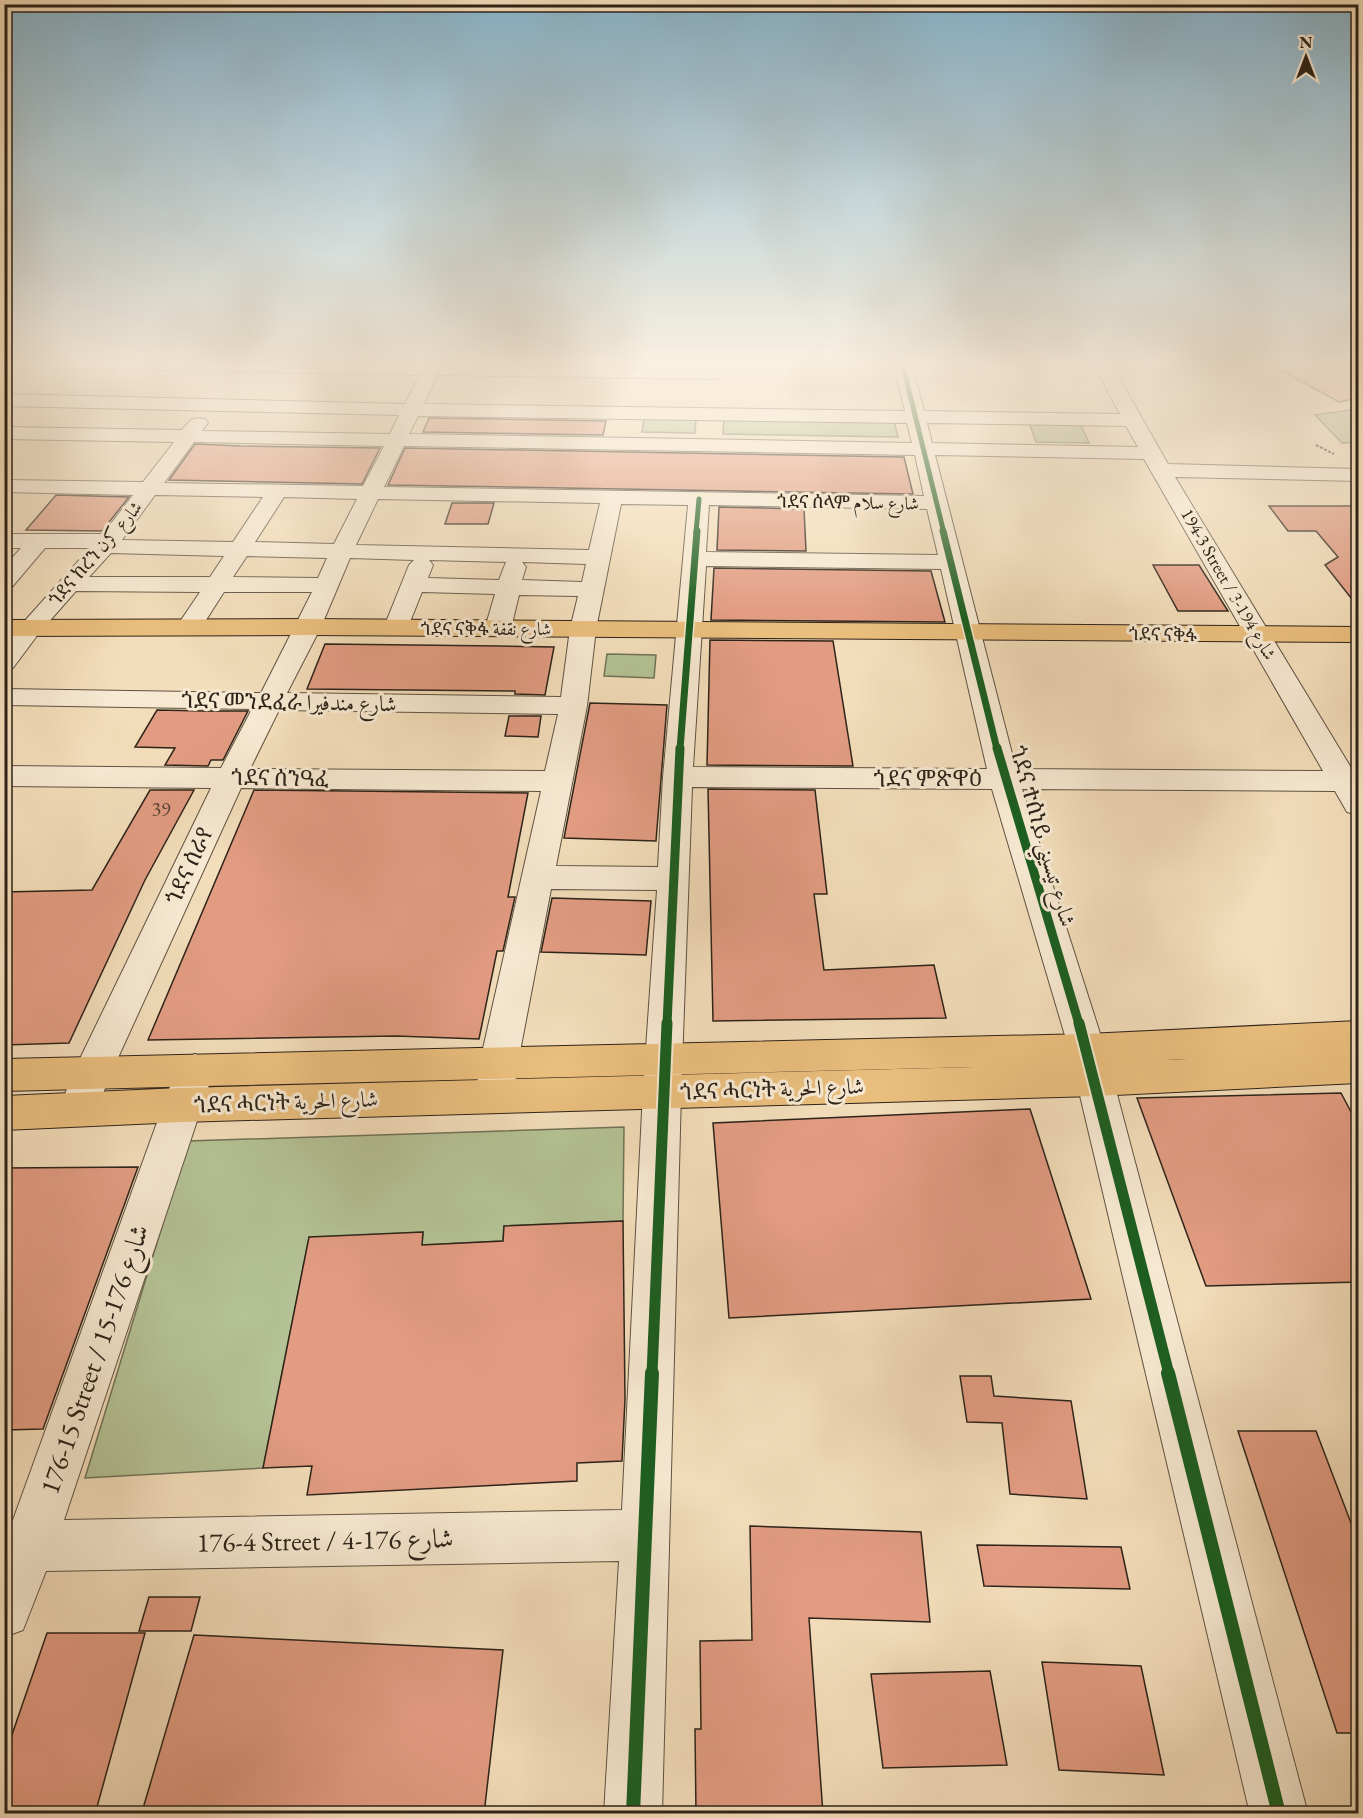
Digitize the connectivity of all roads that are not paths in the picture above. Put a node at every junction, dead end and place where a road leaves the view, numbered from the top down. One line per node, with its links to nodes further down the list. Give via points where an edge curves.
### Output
1 (180, 447): 9 (street, ጎደና ከረን شارع كرن)
2 (392, 447): 11 (street, ጎደና ሰራየ)
3 (768, 447): 5 (street)
4 (1149, 447): 6 (street, 194-3 Street / شارع 194-3)
5 (923, 449): 6 (street); 14 (street, ጎደና ተሰነይ شارع تيسيني)
6 (1157, 462): 7 (street); 41 (street, 194-3 Street / شارع 194-3)
7 (1357, 476)
8 (4, 486): 9 (street, ጎደና ሰላም شارع سلام)
9 (149, 490): 10 (street, ጎደና ሰላም شارع سلام); 17 (street, ጎደና ከረን شارع كرن)
10 (278, 490): 11 (street, ጎደና ሰላም شارع سلام); 18 (street)
11 (371, 492): 12 (street, ጎደና ሰላም شارع سلام); 19 (street, ጎደና ሰራየ)
12 (612, 497): 13 (street, ጎደና ሰላም شارع سلام); 22 (street)
13 (699, 499): 14 (street, ጎደና ሰላም شارع سلام); 23 (street)
14 (936, 503): 24 (street, ጎደና ተሰነይ شارع تيسيني)
15 (4, 541): 16 (street)
16 (39, 541): 17 (street); 25 (street)
17 (106, 544): 18 (street); 26 (street, ጎደና ከረን شارع كرن)
18 (239, 548): 19 (street); 27 (street)
19 (341, 553): 20 (street); 28 (street, ጎደና ሰራየ)
20 (425, 555): 21 (street); 29 (street)
21 (517, 556): 22 (street); 30 (street)
22 (599, 557): 31 (street)
23 (694, 559): 24 (street); 39 (street)
24 (951, 562): 40 (street, ጎደና ተሰነይ شارع تيسيني)
25 (4, 582)
26 (70, 584): 27 (street); 36 (street, ጎደና ከረን شارع كرن)
27 (217, 584): 28 (street); 32 (street)
28 (326, 585): 33 (street, ጎደና ሰራየ)
29 (414, 585): 30 (street); 34 (street)
30 (510, 587): 31 (street); 37 (street)
31 (591, 589): 38 (street)
32 (190, 626): 33 (main road, ጎደና ናቅፋ شارع نقفة); 36 (main road, ጎደና ናቅፋ شارع نقفة)
33 (308, 627): 34 (main road, ጎደና ናቅፋ شارع نقفة); 45 (street, ጎደና ሰራየ)
34 (397, 627): 37 (main road, ጎደና ናቅፋ شارع نقفة)
35 (4, 628): 36 (main road, ጎደና ናቅፋ شارع نقفة)
36 (30, 628): 43 (street, ጎደና ከረን شارع كرن)
37 (498, 628): 38 (main road, ጎደና ናቅፋ شارع نقفة)
38 (583, 629): 39 (main road, ጎደና ናቅፋ شارع نقفة); 46 (street)
39 (689, 629): 40 (main road, ጎደና ናቅፋ شارع نقفة); 49 (street)
40 (968, 632): 41 (main road, ጎደና ናቅፋ); 50 (street, ጎደና ተሰነይ شارع تيسيني)
41 (1258, 635): 42 (main road, ጎደና ናቅፋ); 52 (street, 194-3 Street / شارع 194-3)
42 (1359, 635)
43 (4, 662)
44 (4, 697): 45 (street, ጎደና መንደፈራ شارع مندفيرا)
45 (270, 701): 46 (street, ጎደና መንደፈራ شارع مندفيرا); 48 (street, ጎደና ሰራየ)
46 (573, 706): 51 (street)
47 (4, 776): 48 (street, ጎደና ሰንዓፈ)
48 (231, 777): 51 (street, ጎደና ሰንዓፈ); 58 (street, ጎደና ሰራየ)
49 (678, 777): 50 (street, ጎደና ምጽዋዕ); 54 (street)
50 (1004, 778): 52 (street, ጎደና ምጽዋዕ); 56 (street, ጎደና ተሰነይ شارع تيسيني)
51 (556, 781): 53 (street)
52 (1354, 789)
53 (537, 877): 54 (street); 61 (street)
54 (672, 879): 60 (street)
55 (1359, 1036): 56 (main road, ጎደና ሓርነት شارع الحرية)
56 (1091, 1064): 57 (main road, ጎደና ሓርነት شارع الحرية); 60 (main road, ጎደና ሓርነት شارع الحرية); 69 (street, ጎደና ተሰነይ شارع تيسيني)
57 (1359, 1067)
58 (93, 1071): 59 (main road, ጎደና ሓርነት شارع الحرية); 62 (main road, ጎደና ሓርነት شارع الحرية); 63 (street, ጎደና ሰራየ)
59 (5, 1075)
60 (664, 1076): 61 (main road, ጎደና ሓርነት شارع الحرية); 65 (street)
61 (497, 1079): 62 (main road, ጎደና ሓርነት شارع الحرية)
62 (188, 1087): 63 (main road, ጎደና ሓርነት شارع الحرية); 66 (street, 176-15 Street / شارع 176-15)
63 (78, 1109): 64 (main road, ጎደና ሓርነት شارع الحرية)
64 (4, 1113)
65 (646, 1535): 66 (street, 176-4 Street / شارع 176-4); 68 (street)
66 (17, 1546): 67 (street, 176-15 Street / شارع 176-15)
67 (4, 1611)
68 (633, 1814)
69 (1279, 1814)

